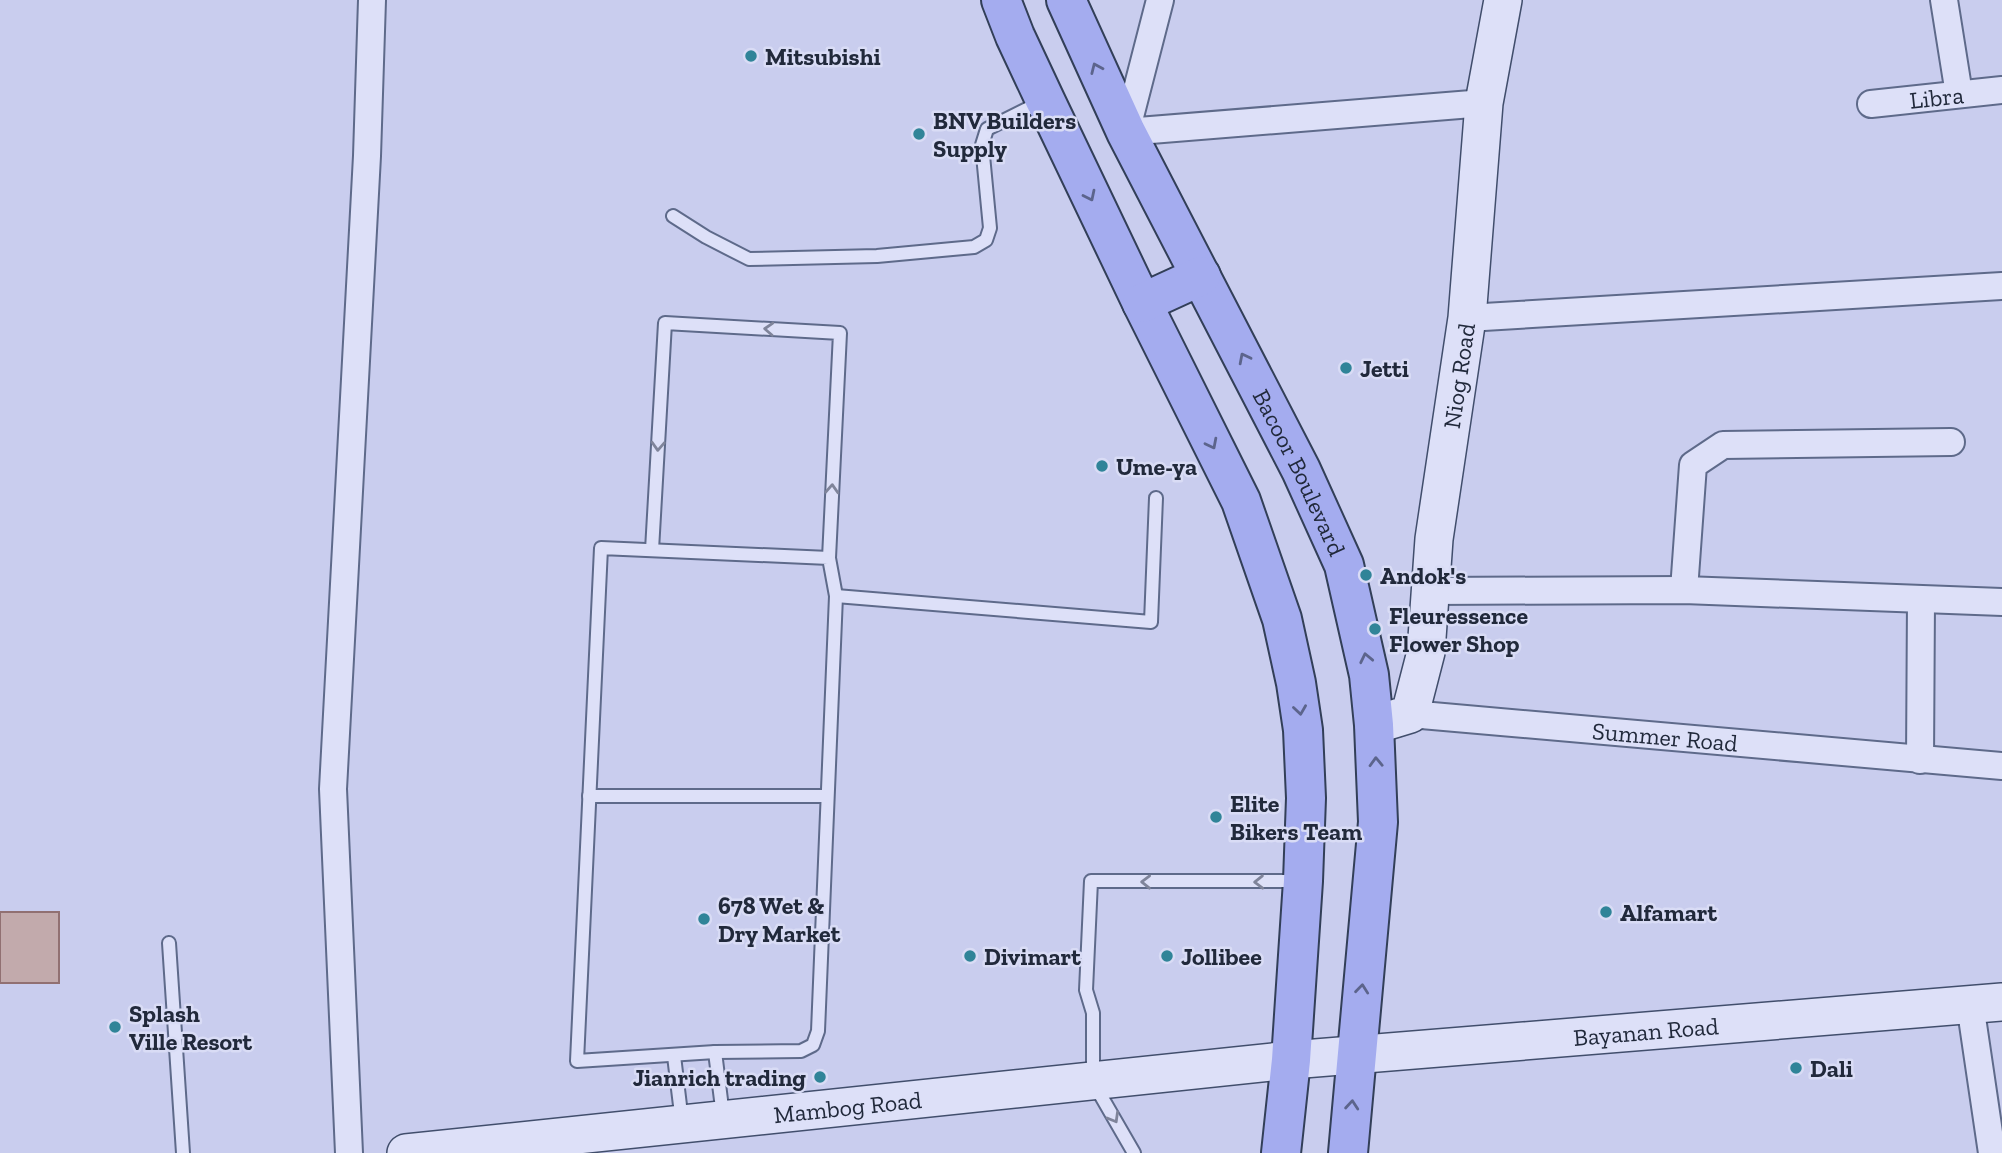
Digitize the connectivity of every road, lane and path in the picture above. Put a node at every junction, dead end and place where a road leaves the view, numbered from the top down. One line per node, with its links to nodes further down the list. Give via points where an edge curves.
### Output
1 (372, 0): 43 (street, via 368,156 333,789)
2 (1001, 0): 9 (main road)
3 (1066, 0): 12 (main road, Bacoor Boulevard, one-way to 3)
4 (1160, 0): 12 (street)
5 (1503, 0): 10 (main road, Niog Road)
6 (1944, 0): 8 (street)
7 (2002, 90): 8 (street, Libra)
8 (1959, 94): 11 (street, Libra)
9 (1045, 100): 13 (lane, via 987,129 982,145 990,228 986,240 974,247 877,256 749,259); 16 (main road, one-way to 16)
10 (1484, 103): 12 (street); 17 (main road, Niog Road)
11 (1871, 104)
12 (1126, 132): 14 (main road, Bacoor Boulevard)
13 (673, 216)
14 (1201, 275): 16 (main road); 27 (main road, Bacoor Boulevard, one-way to 14, via 1369,675 1344,565)
15 (2002, 286): 17 (street)
16 (1142, 303): 32 (main road, one-way to 32, via 1241,501 1282,620 1303,730)
17 (1467, 318): 23 (main road, Niog Road)
18 (1951, 442): 22 (street, via 1723,445 1693,465)
19 (1156, 498): 24 (lane, via 1151,622)
20 (652, 550): 21 (lane); 21 (lane, one-way to 20, via 840,333 665,323); 30 (lane, via 601,548)
21 (829, 558): 24 (lane)
22 (1684, 590): 23 (street); 25 (street)
23 (1430, 591): 27 (main road, Niog Road, via 1426,652)
24 (836, 596): 31 (lane)
25 (1921, 600): 26 (street); 28 (street)
26 (2002, 602)
27 (1392, 720): 28 (street, Summer Road); 37 (main road, Bacoor Boulevard, one-way to 27)
28 (1920, 761): 29 (street, Summer Road)
29 (2002, 766)
30 (589, 796): 31 (lane); 36 (lane, via 577,1061)
31 (827, 796): 35 (lane, via 818,1031 813,1045 800,1051)
32 (1303, 881): 38 (main road); 39 (lane, one-way to 39, via 1091,881 1086,990 1093,1013)
33 (169, 943): 42 (lane)
34 (1986, 1003): 37 (main road, Bayanan Road); 48 (street)
35 (715, 1052): 36 (lane); 40 (lane)
36 (674, 1056): 41 (lane)
37 (1356, 1057): 38 (main road, Bayanan Road); 47 (main road, Bacoor Boulevard, one-way to 37)
38 (1291, 1060): 39 (main road, Mambog Road); 46 (main road)
39 (1093, 1082): 40 (main road, Mambog Road); 45 (lane, one-way to 45)
40 (723, 1120): 41 (main road, Mambog Road)
41 (682, 1124): 44 (main road, Mambog Road)
42 (183, 1153)
43 (349, 1153)
44 (406, 1153)
45 (1134, 1153)
46 (1282, 1153)
47 (1348, 1153)
48 (1992, 1153)

